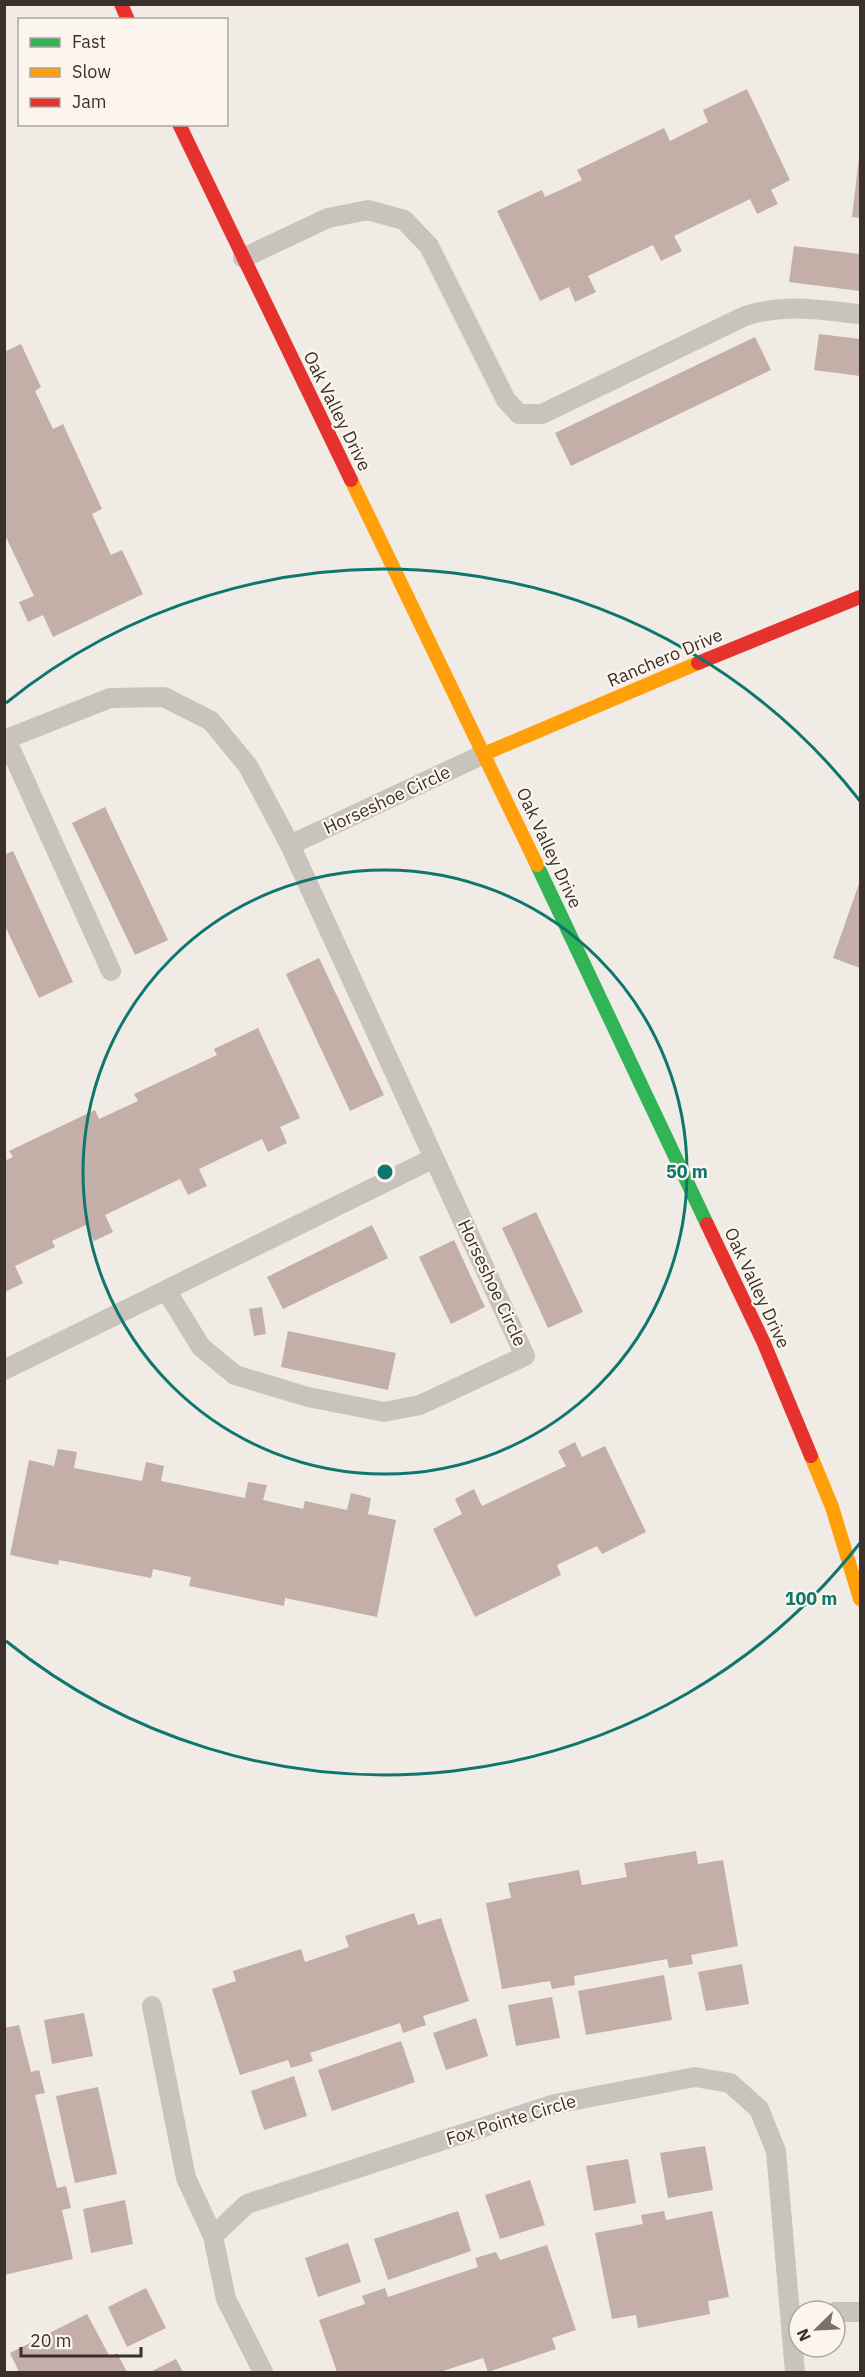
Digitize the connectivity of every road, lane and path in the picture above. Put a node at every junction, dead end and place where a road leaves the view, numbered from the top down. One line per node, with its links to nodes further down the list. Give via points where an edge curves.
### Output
1 (121, 4): 2 (street)
2 (128, 18)
3 (180, 126): 4 (street, Oak Valley Drive)
4 (243, 258): 5 (lane, via 328,218 368,210 404,220 429,246 506,400 519,414 542,414 745,316 771,308); 8 (street, Oak Valley Drive)
5 (861, 314)
6 (861, 597): 8 (street, Ranchero Drive)
7 (5, 740): 9 (lane, Horseshoe Circle, via 110,698 164,697 211,721 248,766); 10 (lane)
8 (484, 754): 9 (lane, Horseshoe Circle); 14 (street, Oak Valley Drive, via 763,1341 832,1507)
9 (290, 845): 11 (lane, Horseshoe Circle)
10 (111, 971)
11 (434, 1158): 12 (lane); 12 (lane, Horseshoe Circle, via 525,1356 420,1406 373,1410 308,1397 235,1375 201,1347)
12 (166, 1290): 13 (lane)
13 (4, 1370)
14 (861, 1599)
15 (152, 2006): 16 (lane, via 186,2178)
16 (213, 2236): 17 (lane, Fox Pointe Circle, via 247,2204 555,2104 695,2077 730,2083 759,2109 776,2151); 18 (lane, via 226,2299)
17 (793, 2299)
18 (263, 2373)

